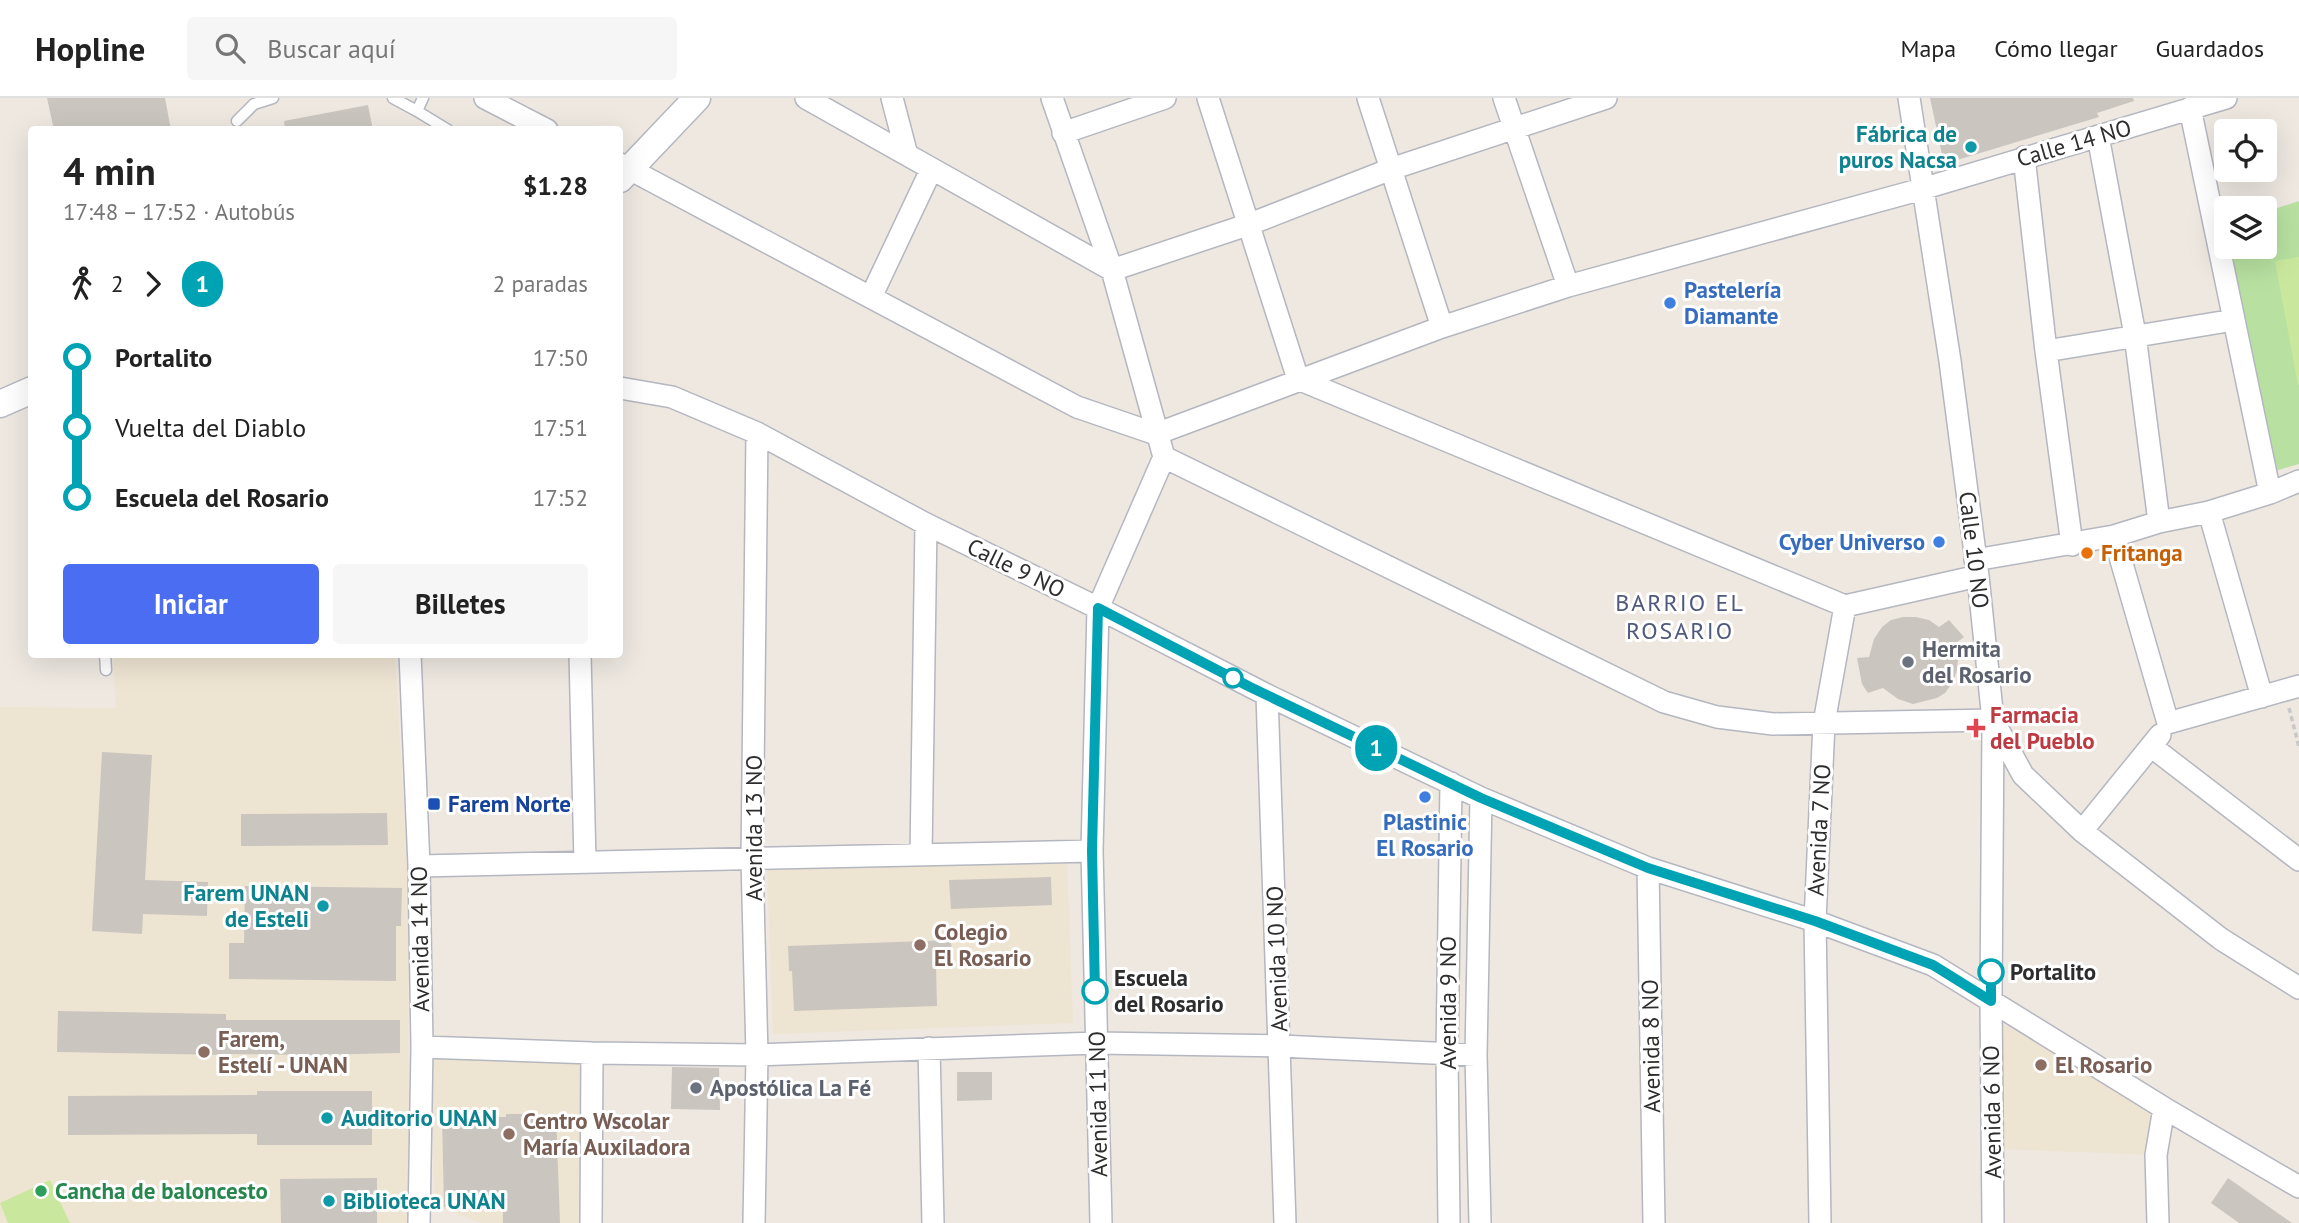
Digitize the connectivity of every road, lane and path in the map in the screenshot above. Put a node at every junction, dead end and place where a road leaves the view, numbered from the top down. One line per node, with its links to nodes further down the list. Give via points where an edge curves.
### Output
1 (273, 98): 18 (lane, via 254,104)
2 (393, 98): 17 (lane)
3 (424, 98): 17 (lane)
4 (485, 98): 20 (street)
5 (697, 98): 27 (street)
6 (806, 98): 24 (street)
7 (892, 98): 24 (street)
8 (1052, 98): 22 (street)
9 (1165, 98): 22 (street)
10 (1208, 98): 30 (street)
11 (1368, 98): 26 (street)
12 (1504, 98): 21 (street)
13 (1606, 98): 21 (street)
14 (1909, 98): 29 (street, Calle 10 NO)
15 (2226, 98): 16 (street, Calle 14 NO)
16 (2190, 108): 23 (street, Calle 14 NO); 34 (street)
17 (417, 111): 19 (lane)
18 (237, 121)
19 (441, 126)
20 (539, 126)
21 (1515, 128): 26 (street); 32 (street)
22 (1063, 133): 31 (street)
23 (2098, 136): 25 (street, Calle 14 NO); 36 (street)
24 (907, 155): 28 (street)
25 (2024, 157): 29 (street, Calle 14 NO); 37 (street)
26 (1391, 169): 30 (street); 35 (street)
27 (623, 170): 33 (street)
28 (931, 170): 31 (street); 33 (street)
29 (1922, 188): 32 (street, Calle 14 NO); 52 (street, Calle 10 NO)
30 (1250, 224): 31 (street); 38 (street)
31 (1112, 270): 43 (street)
32 (1568, 286): 35 (street, Calle 14 NO)
33 (871, 297): 43 (street, via 1077,407)
34 (2234, 320): 36 (street); 46 (street)
35 (1442, 327): 38 (street, Calle 14 NO)
36 (2135, 335): 37 (street); 48 (street)
37 (2046, 351): 51 (street)
38 (1298, 379): 43 (street, Calle 14 NO); 53 (street)
39 (623, 389): 42 (street, Calle 9 NO, via 672,397)
40 (28, 392): 41 (street)
41 (0, 404)
42 (757, 433): 49 (street, Calle 9 NO); 72 (street, Avenida 13 NO)
43 (1156, 434): 44 (street)
44 (1164, 457): 54 (street); 63 (street, via 1664,702 1717,717 1773,724)
45 (2299, 481): 46 (street)
46 (2270, 493): 47 (street)
47 (2209, 512): 48 (street); 61 (street)
48 (2159, 522): 50 (street)
49 (926, 524): 54 (street, Calle 9 NO); 71 (street)
50 (2114, 536): 51 (street); 64 (street)
51 (2072, 545): 52 (street)
52 (1977, 568): 53 (street); 62 (street, Calle 10 NO)
53 (1845, 606): 63 (street, Avenida 7 NO)
54 (1098, 608): 60 (street, Calle 9 NO); 70 (street, Avenida 11 NO)
55 (105, 658): 58 (lane)
56 (410, 658): 75 (street, Avenida 14 NO)
57 (580, 658): 74 (street)
58 (106, 670)
59 (2292, 689): 61 (street); 66 (path)
60 (1267, 695): 67 (street, Calle 9 NO); 81 (street, Avenida 10 NO)
61 (2262, 697): 64 (street)
62 (1993, 720): 63 (street); 69 (street, Calle 10 NO, via 2023,775); 79 (street)
63 (1824, 723): 77 (street, Avenida 7 NO)
64 (2168, 723): 65 (street)
65 (2152, 747): 69 (street); 73 (street)
66 (2299, 747)
67 (1451, 783): 68 (street, Calle 9 NO); 85 (street, Avenida 9 NO)
68 (1481, 798): 76 (street, Calle 9 NO); 87 (street, Avenida 9 NO)
69 (2082, 831): 78 (street, Calle 10 NO, via 2221,939)
70 (1092, 851): 71 (street); 80 (street, Avenida 11 NO)
71 (921, 855): 72 (street)
72 (752, 859): 74 (street); 86 (street, Avenida 13 NO)
73 (2299, 860)
74 (584, 862): 75 (street)
75 (419, 866): 82 (street, Avenida 14 NO)
76 (1648, 868): 77 (street, Calle 9 NO); 98 (street, Avenida 8 NO)
77 (1815, 921): 79 (street, Calle 9 NO, via 1933,965); 99 (street, Avenida 7 NO)
78 (2299, 988)
79 (1991, 1001): 88 (street, Calle 9 NO); 100 (street, Avenida 6 NO)
80 (1097, 1043): 81 (street); 83 (street); 94 (street, Avenida 11 NO)
81 (1280, 1046): 85 (street); 95 (street, Avenida 10 NO)
82 (422, 1047): 84 (street); 90 (street, Avenida 14 NO)
83 (929, 1048): 86 (street); 93 (street)
84 (592, 1053): 86 (street); 91 (street)
85 (1447, 1054): 87 (street); 96 (street, Avenida 9 NO)
86 (757, 1055): 92 (street, Avenida 13 NO)
87 (1476, 1055): 97 (street, Avenida 9 NO)
88 (2164, 1108): 89 (street, Calle 9 NO); 101 (street, via 2156,1155)
89 (2299, 1186)
90 (420, 1223)
91 (591, 1223)
92 (754, 1223)
93 (933, 1223)
94 (1101, 1223)
95 (1285, 1223)
96 (1449, 1223)
97 (1479, 1223)
98 (1654, 1223)
99 (1820, 1223)
100 (1993, 1223)
101 (2158, 1223)

